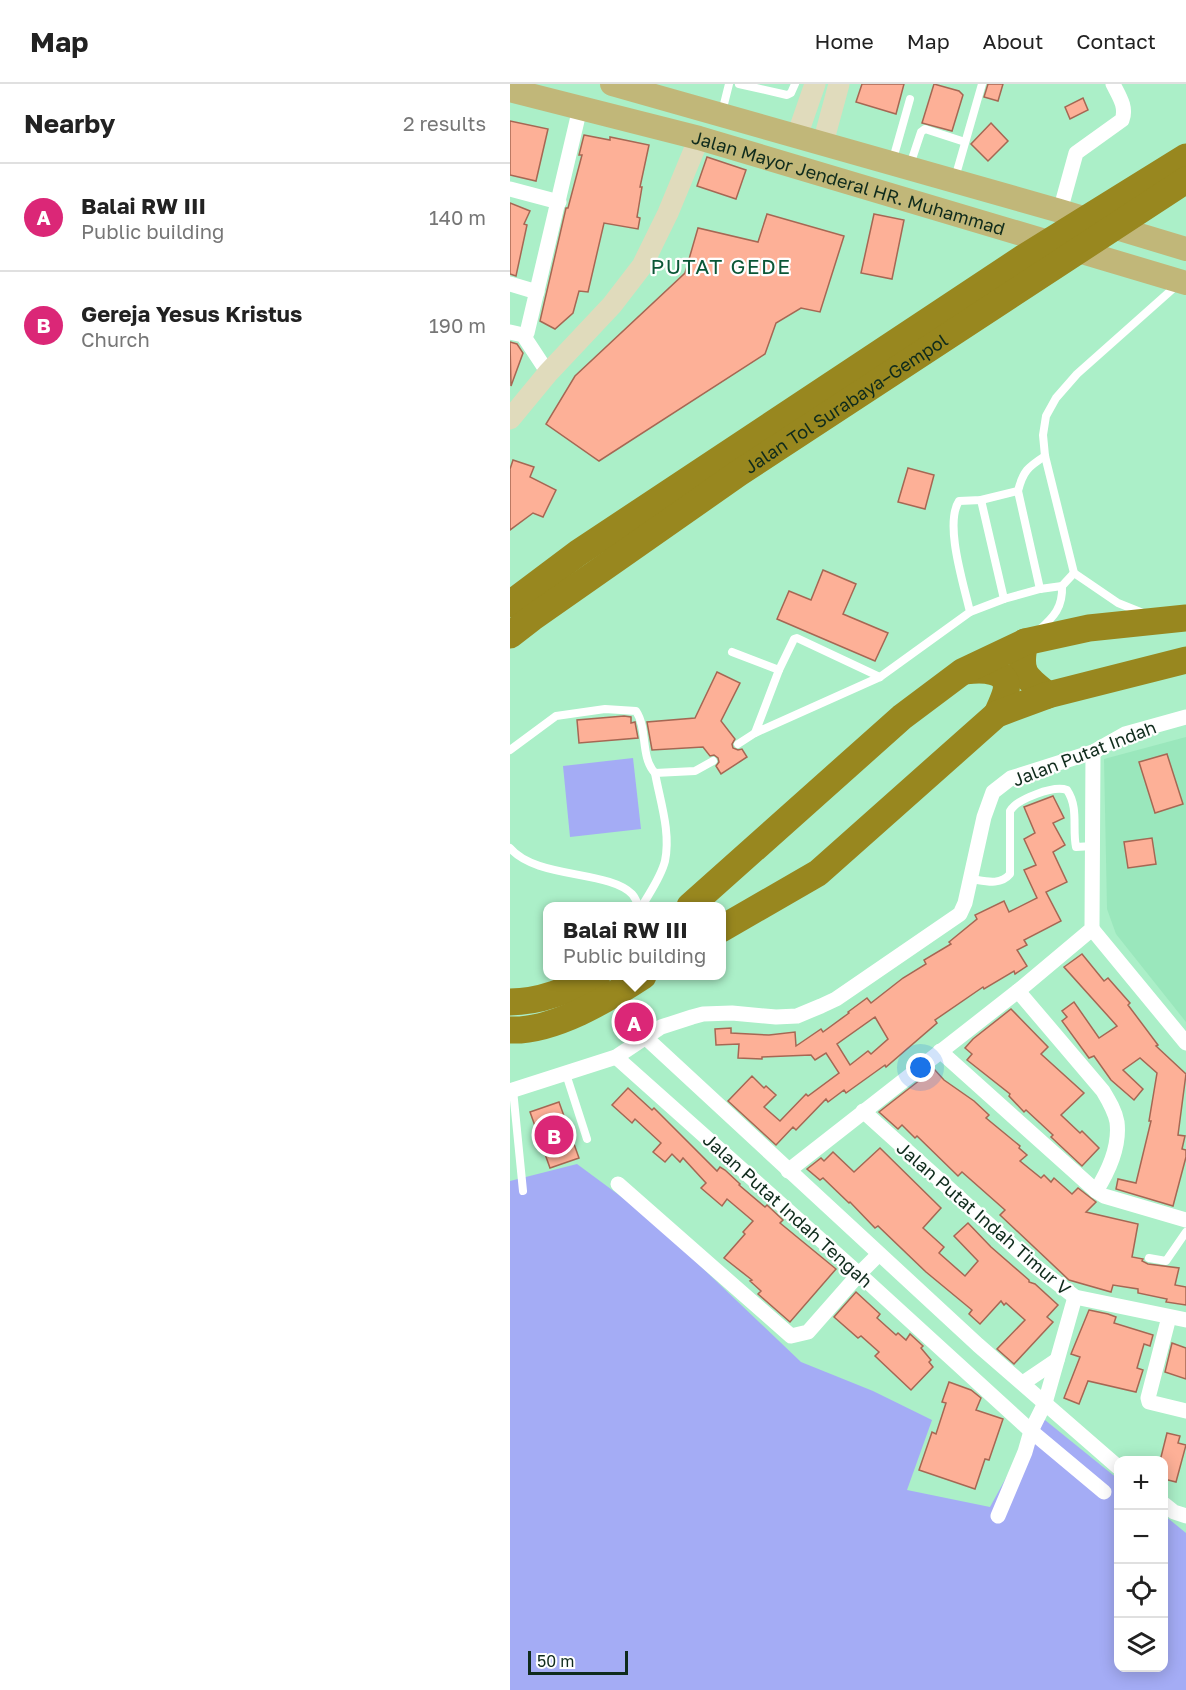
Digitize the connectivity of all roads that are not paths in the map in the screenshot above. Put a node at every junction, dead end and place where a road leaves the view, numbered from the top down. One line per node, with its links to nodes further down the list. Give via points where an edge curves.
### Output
1 (612, 84): 10 (main road, Jalan Mayor Jenderal HR. Muhammad)
2 (729, 84): 13 (lane)
3 (739, 84): 4 (lane, via 787,95)
4 (795, 84)
5 (815, 84): 14 (street)
6 (839, 84): 17 (street)
7 (982, 84): 16 (lane)
8 (1113, 84): 25 (street, via 1123,106 1122,120 1076,153)
9 (510, 90): 12 (main road, Jalan Mayor Jenderal HR. Muhammad)
10 (657, 90): 13 (main road, Jalan Mayor Jenderal HR. Muhammad)
11 (910, 99): 19 (lane)
12 (580, 108): 15 (main road, Jalan Mayor Jenderal HR. Muhammad); 24 (street)
13 (721, 114): 14 (main road, Jalan Mayor Jenderal HR. Muhammad)
14 (797, 136): 17 (main road, Jalan Mayor Jenderal HR. Muhammad)
15 (699, 138): 27 (main road, Jalan Mayor Jenderal HR. Muhammad); 31 (street, via 642,266 612,305)
16 (965, 142): 19 (lane, via 926,129); 21 (lane)
17 (823, 143): 19 (main road, Jalan Mayor Jenderal HR. Muhammad)
18 (1186, 157): 23 (highway, Jalan Tol Surabaya–Gempol)
19 (901, 166): 21 (main road, Jalan Mayor Jenderal HR. Muhammad)
20 (1186, 180): 23 (highway, Jalan Tol Surabaya–Gempol)
21 (954, 182): 25 (main road, Jalan Mayor Jenderal HR. Muhammad)
22 (510, 189): 24 (street)
23 (1139, 199): 40 (highway, Jalan Tol Surabaya–Gempol, via 1053,266); 40 (highway, Jalan Tol Surabaya–Gempol, via 1023,258 578,553)
24 (560, 202): 29 (street)
25 (1060, 211): 26 (main road, Jalan Mayor Jenderal HR. Muhammad)
26 (1186, 249)
27 (1184, 282): 33 (lane, via 1077,374 1056,398 1046,416)
28 (510, 284): 29 (street)
29 (537, 292): 30 (street, via 527,333)
30 (516, 333): 31 (street)
31 (548, 373): 32 (street)
32 (510, 419)
33 (1045, 456): 34 (lane, via 1028,468); 36 (lane)
34 (1018, 491): 35 (lane); 38 (lane)
35 (981, 500): 39 (lane); 41 (lane, via 959,501 953,522)
36 (1074, 573): 37 (lane); 42 (lane, via 1118,603)
37 (1062, 586): 38 (lane); 45 (lane, via 1059,611)
38 (1040, 589): 39 (lane)
39 (1004, 599): 41 (lane)
40 (521, 611): 43 (highway, Jalan Tol Surabaya–Gempol); 44 (highway)
41 (970, 612): 50 (lane)
42 (1173, 619): 45 (highway, via 1089,628)
43 (510, 635)
44 (510, 642)
45 (1026, 642): 49 (highway); 51 (highway, via 1023,669 1028,680)
46 (732, 652): 48 (lane)
47 (1186, 660): 51 (highway)
48 (779, 670): 50 (lane, via 797,638); 54 (lane)
49 (962, 672): 52 (highway, via 981,669 998,673 1007,689); 65 (highway, via 902,717)
50 (880, 677): 54 (lane)
51 (1048, 695): 52 (highway)
52 (997, 714): 66 (highway, via 818,873)
53 (1186, 717): 57 (street, Jalan Putat Indah, via 1125,734)
54 (755, 733): 55 (lane)
55 (738, 744)
56 (510, 750): 59 (lane, via 556,716 605,709 636,711 648,761)
57 (1093, 752): 60 (street); 62 (street, Jalan Putat Indah, via 1011,778 993,792)
58 (713, 761): 59 (lane, via 694,771)
59 (655, 773): 64 (lane, via 666,832 665,860)
60 (1093, 846): 62 (lane, via 1076,847 1072,797 1067,790 1055,788 1017,803 1010,811 1010,874 993,882); 67 (street)
61 (510, 848): 63 (lane, via 531,862 622,886)
62 (971, 879): 73 (street, Jalan Putat Indah, via 960,914 836,999 797,1016 703,1014 661,1026)
63 (637, 902)
64 (643, 902)
65 (694, 902)
66 (726, 927)
67 (1092, 928): 70 (street); 74 (street)
68 (587, 980): 71 (highway, via 560,993)
69 (636, 980): 72 (highway, via 558,1020)
70 (1018, 991): 75 (street); 84 (street, via 1113,1109 1117,1124 1114,1149)
71 (510, 1002)
72 (510, 1030)
73 (644, 1036): 76 (street, Jalan Putat Indah); 81 (street, Jalan Putat Indah Tengah)
74 (1186, 1043)
75 (940, 1051): 79 (street); 84 (street)
76 (616, 1057): 77 (street, Jalan Putat Indah); 89 (street, Jalan Putat Indah Tengah)
77 (566, 1074): 78 (street, Jalan Putat Indah); 80 (lane)
78 (511, 1090): 83 (lane)
79 (863, 1111): 81 (street); 90 (street, Jalan Putat Indah Timur V, via 1035,1266)
80 (587, 1139)
81 (788, 1171): 87 (street, Jalan Putat Indah Tengah)
82 (618, 1184): 89 (street, via 791,1336 808,1332)
83 (523, 1191)
84 (1096, 1191): 85 (street)
85 (1186, 1220)
86 (1186, 1232): 88 (lane, via 1166,1261)
87 (879, 1254): 89 (street); 93 (street, Jalan Putat Indah Tengah)
88 (1149, 1258)
89 (859, 1274): 95 (street, Jalan Putat Indah Tengah)
90 (1075, 1297): 91 (street, Jalan Putat Indah Timur V); 94 (street)
91 (1169, 1317): 92 (street, Jalan Putat Indah Timur V); 98 (street, via 1148,1398 1149,1402)
92 (1186, 1320)
93 (978, 1345): 95 (street); 96 (street, Jalan Putat Indah Tengah)
94 (1057, 1360): 96 (street); 97 (street)
95 (959, 1365): 99 (street, Jalan Putat Indah Tengah)
96 (1023, 1383): 97 (street, Jalan Putat Indah Tengah)
97 (1045, 1403): 99 (street); 100 (street, Jalan Putat Indah Tengah)
98 (1186, 1411)
99 (1031, 1431): 101 (street, Jalan Putat Indah Tengah); 103 (street)
100 (1114, 1463)
101 (1104, 1492)
102 (1168, 1507): 104 (street)
103 (998, 1516)
104 (1186, 1516)

